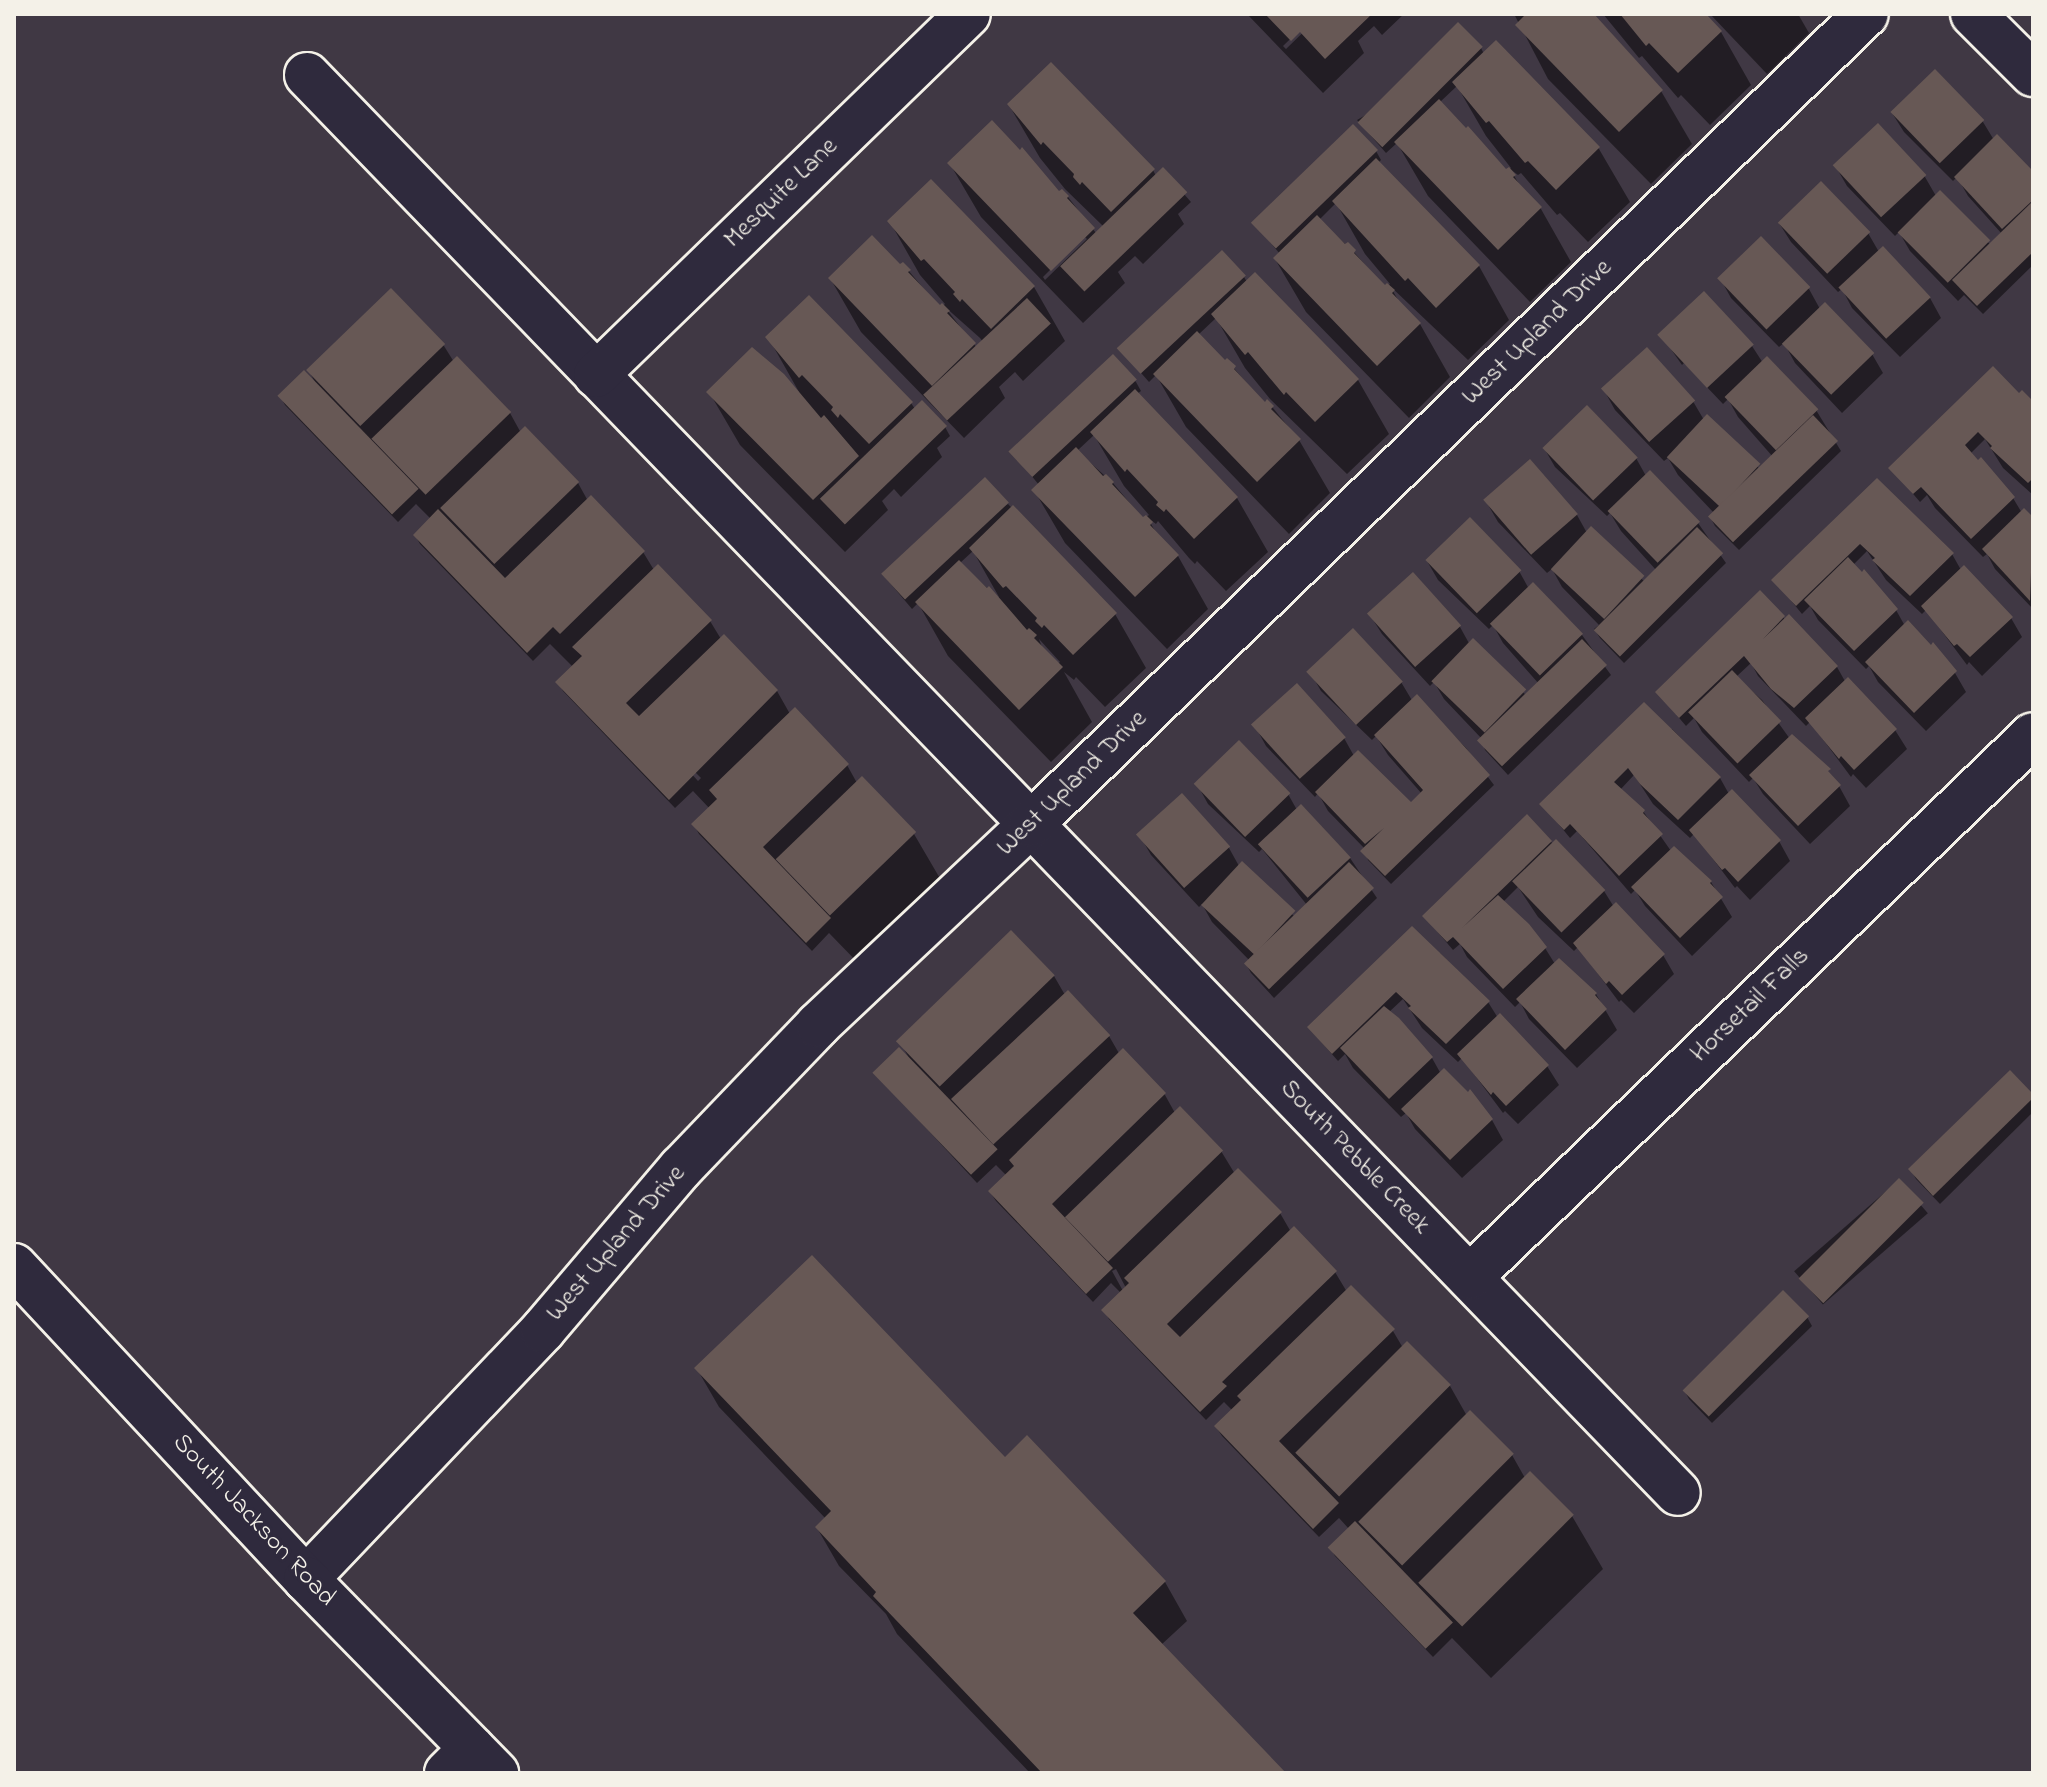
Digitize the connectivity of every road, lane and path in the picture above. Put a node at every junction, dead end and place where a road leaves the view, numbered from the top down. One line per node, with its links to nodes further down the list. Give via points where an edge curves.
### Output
1 (968, 14): 6 (street, Mesquite Lane)
2 (1866, 14): 8 (street, West Upland Drive)
3 (1973, 14): 4 (street)
4 (2033, 74)
5 (307, 75): 6 (street, South Pebble Creek)
6 (596, 375): 8 (street, South Pebble Creek)
7 (2033, 735): 10 (street, Horsetail Falls)
8 (1031, 824): 10 (street, South Pebble Creek); 12 (street, West Upland Drive, via 766,1079 681,1168 543,1330)
9 (14, 1266): 12 (street, South Jackson Road)
10 (1470, 1277): 11 (street, South Pebble Creek)
11 (1678, 1493)
12 (306, 1579): 13 (street, South Jackson Road)
13 (472, 1765)

